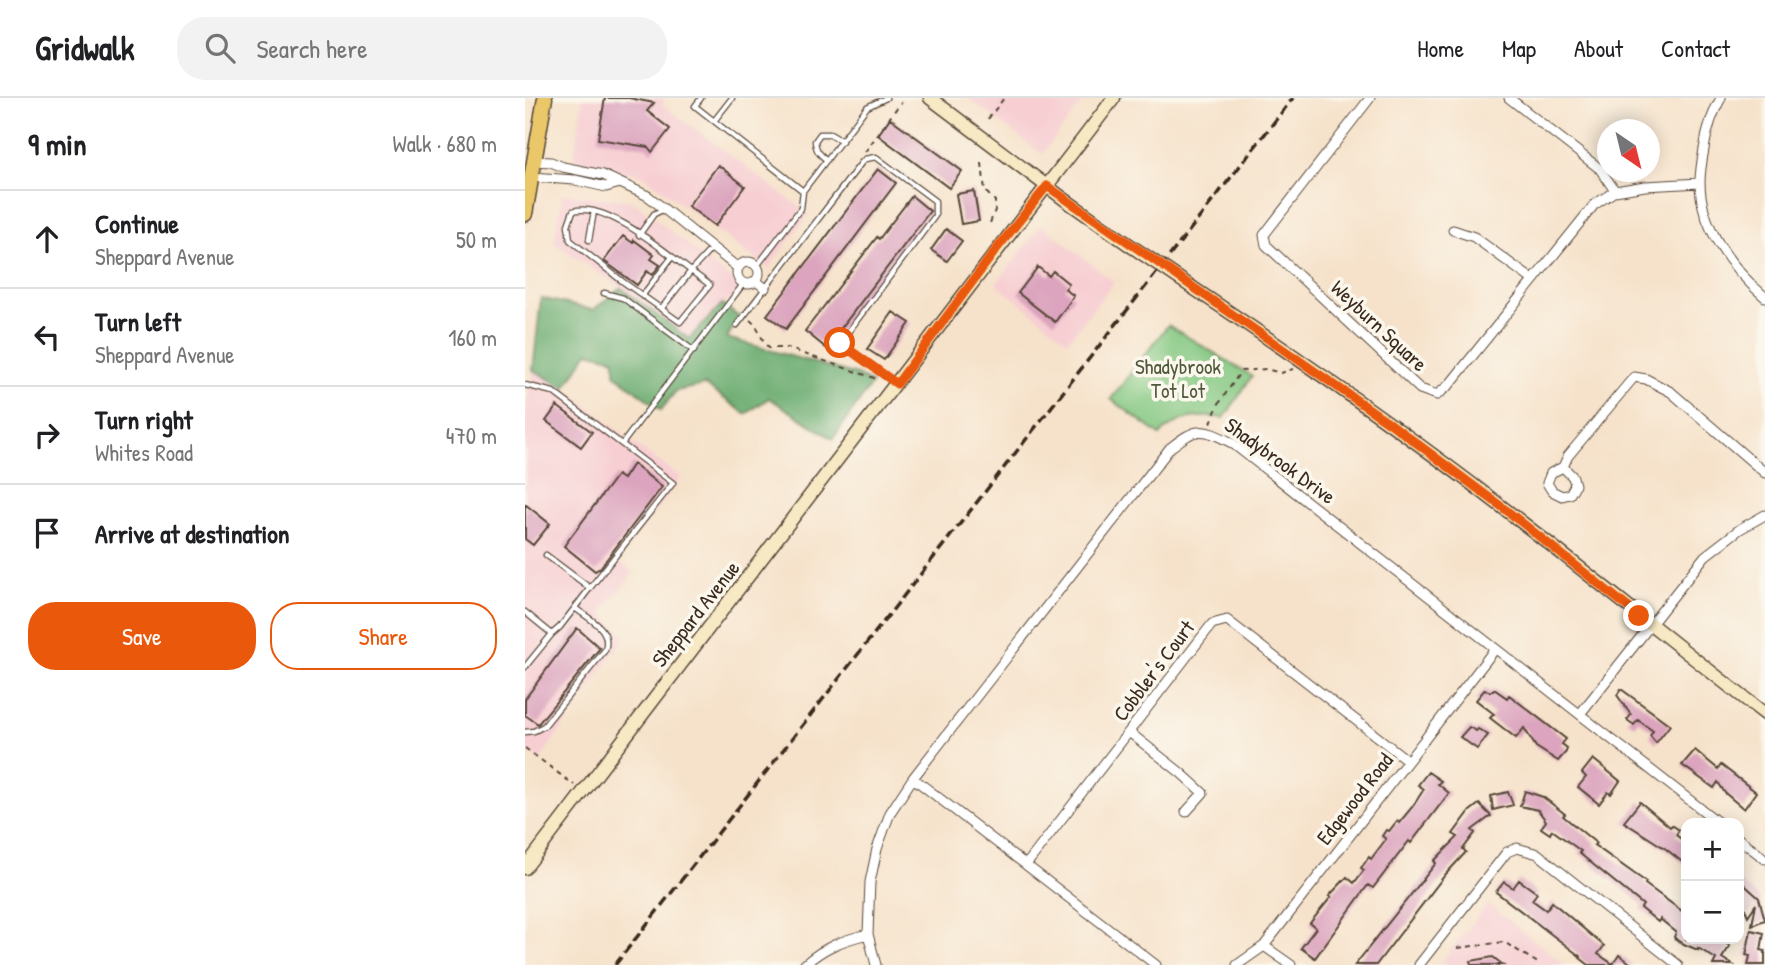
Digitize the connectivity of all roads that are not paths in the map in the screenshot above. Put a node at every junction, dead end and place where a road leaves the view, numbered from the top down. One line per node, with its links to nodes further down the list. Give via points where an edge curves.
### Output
1 (545, 98): 15 (main road)
2 (701, 98): 12 (lane, via 695,106)
3 (732, 98): 12 (lane)
4 (869, 98): 11 (lane)
5 (886, 98): 11 (lane)
6 (930, 98): 19 (main road)
7 (1114, 98): 19 (main road, Sheppard Avenue)
8 (1370, 98): 33 (street, Weyburn Square, via 1264,235 1266,244 1420,389 1437,395)
9 (1509, 98): 21 (street, via 1599,169)
10 (1721, 98): 18 (street, via 1709,119)
11 (867, 107): 13 (lane)
12 (714, 121): 20 (lane)
13 (842, 141): 14 (lane); 14 (lane, via 820,134 815,148)
14 (827, 160): 20 (lane)
15 (529, 161): 16 (main road); 17 (street, via 551,162)
16 (528, 177): 17 (street, via 606,187); 24 (main road)
17 (619, 183): 22 (street)
18 (1700, 183): 21 (street); 39 (street, via 1706,218 1724,252)
19 (1047, 186): 43 (main road, Sheppard Avenue); 53 (main road, bridge, via 1391,424)
20 (803, 191): 30 (lane, via 801,208)
21 (1615, 191): 33 (street, Weyburn Square, via 1594,205)
22 (664, 209): 26 (lane, via 654,214); 28 (street)
23 (594, 211): 26 (lane); 27 (lane); 38 (lane, via 573,211 568,225 570,240)
24 (525, 214)
25 (1453, 230): 33 (street, via 1473,237)
26 (639, 235): 29 (lane)
27 (589, 240)
28 (712, 247): 31 (street); 32 (lane)
29 (672, 257): 32 (lane); 38 (lane)
30 (757, 266): 31 (street, via 747,262); 34 (street)
31 (738, 268): 35 (street, via 737,275)
32 (691, 271): 40 (lane); 40 (lane, via 710,285 680,322)
33 (1533, 280)
34 (755, 281): 35 (street); 36 (street)
35 (744, 283): 42 (lane)
36 (765, 288): 41 (lane); 43 (lane, via 865,159 876,157 935,201 935,216 840,343)
37 (604, 293): 42 (lane, via 624,298)
38 (642, 296): 40 (lane)
39 (1765, 298)
40 (661, 309)
41 (737, 325)
42 (694, 351): 45 (lane)
43 (897, 384): 68 (main road, Sheppard Avenue)
44 (525, 385): 45 (lane, via 553,392)
45 (622, 444): 50 (lane, via 673,482)
46 (1563, 467): 47 (street, via 1634,377 1671,391)
47 (1765, 473)
48 (1765, 515): 53 (street, via 1705,556)
49 (546, 555): 50 (lane)
50 (590, 589): 51 (lane)
51 (575, 608): 54 (lane); 59 (lane, via 605,630 605,650 544,726)
52 (525, 612): 54 (lane)
53 (1650, 625): 57 (street); 58 (main road)
54 (552, 634): 56 (lane)
55 (1495, 649): 57 (street, Shadybrook Drive); 61 (street, Edgewood Road); 62 (street, Shadybrook Drive, via 1232,443 1208,430 1192,432 1170,448)
56 (525, 667)
57 (1580, 714): 64 (street, Shadybrook Drive)
58 (1765, 714)
59 (525, 732)
60 (1129, 732): 61 (street, Cobbler's Court, via 1212,624 1227,620); 63 (street, via 1203,793); 67 (street, Cobbler's Court)
61 (1407, 760): 70 (street, Edgewood Road)
62 (913, 778): 67 (street); 69 (street, Shadybrook Drive, via 890,813 877,849)
63 (1186, 812)
64 (1713, 818)
65 (1744, 843): 66 (street)
66 (1765, 859)
67 (1026, 865): 73 (street)
68 (525, 868)
69 (868, 934): 71 (street, via 819,951); 72 (street, Shadybrook Drive)
70 (1264, 946): 74 (street, Edgewood Road); 75 (street)
71 (804, 965)
72 (876, 965)
73 (1156, 965)
74 (1237, 965)
75 (1291, 965)
76 (1419, 965): 77 (street, via 1507,852 1517,848 1538,854)
77 (1678, 965)

